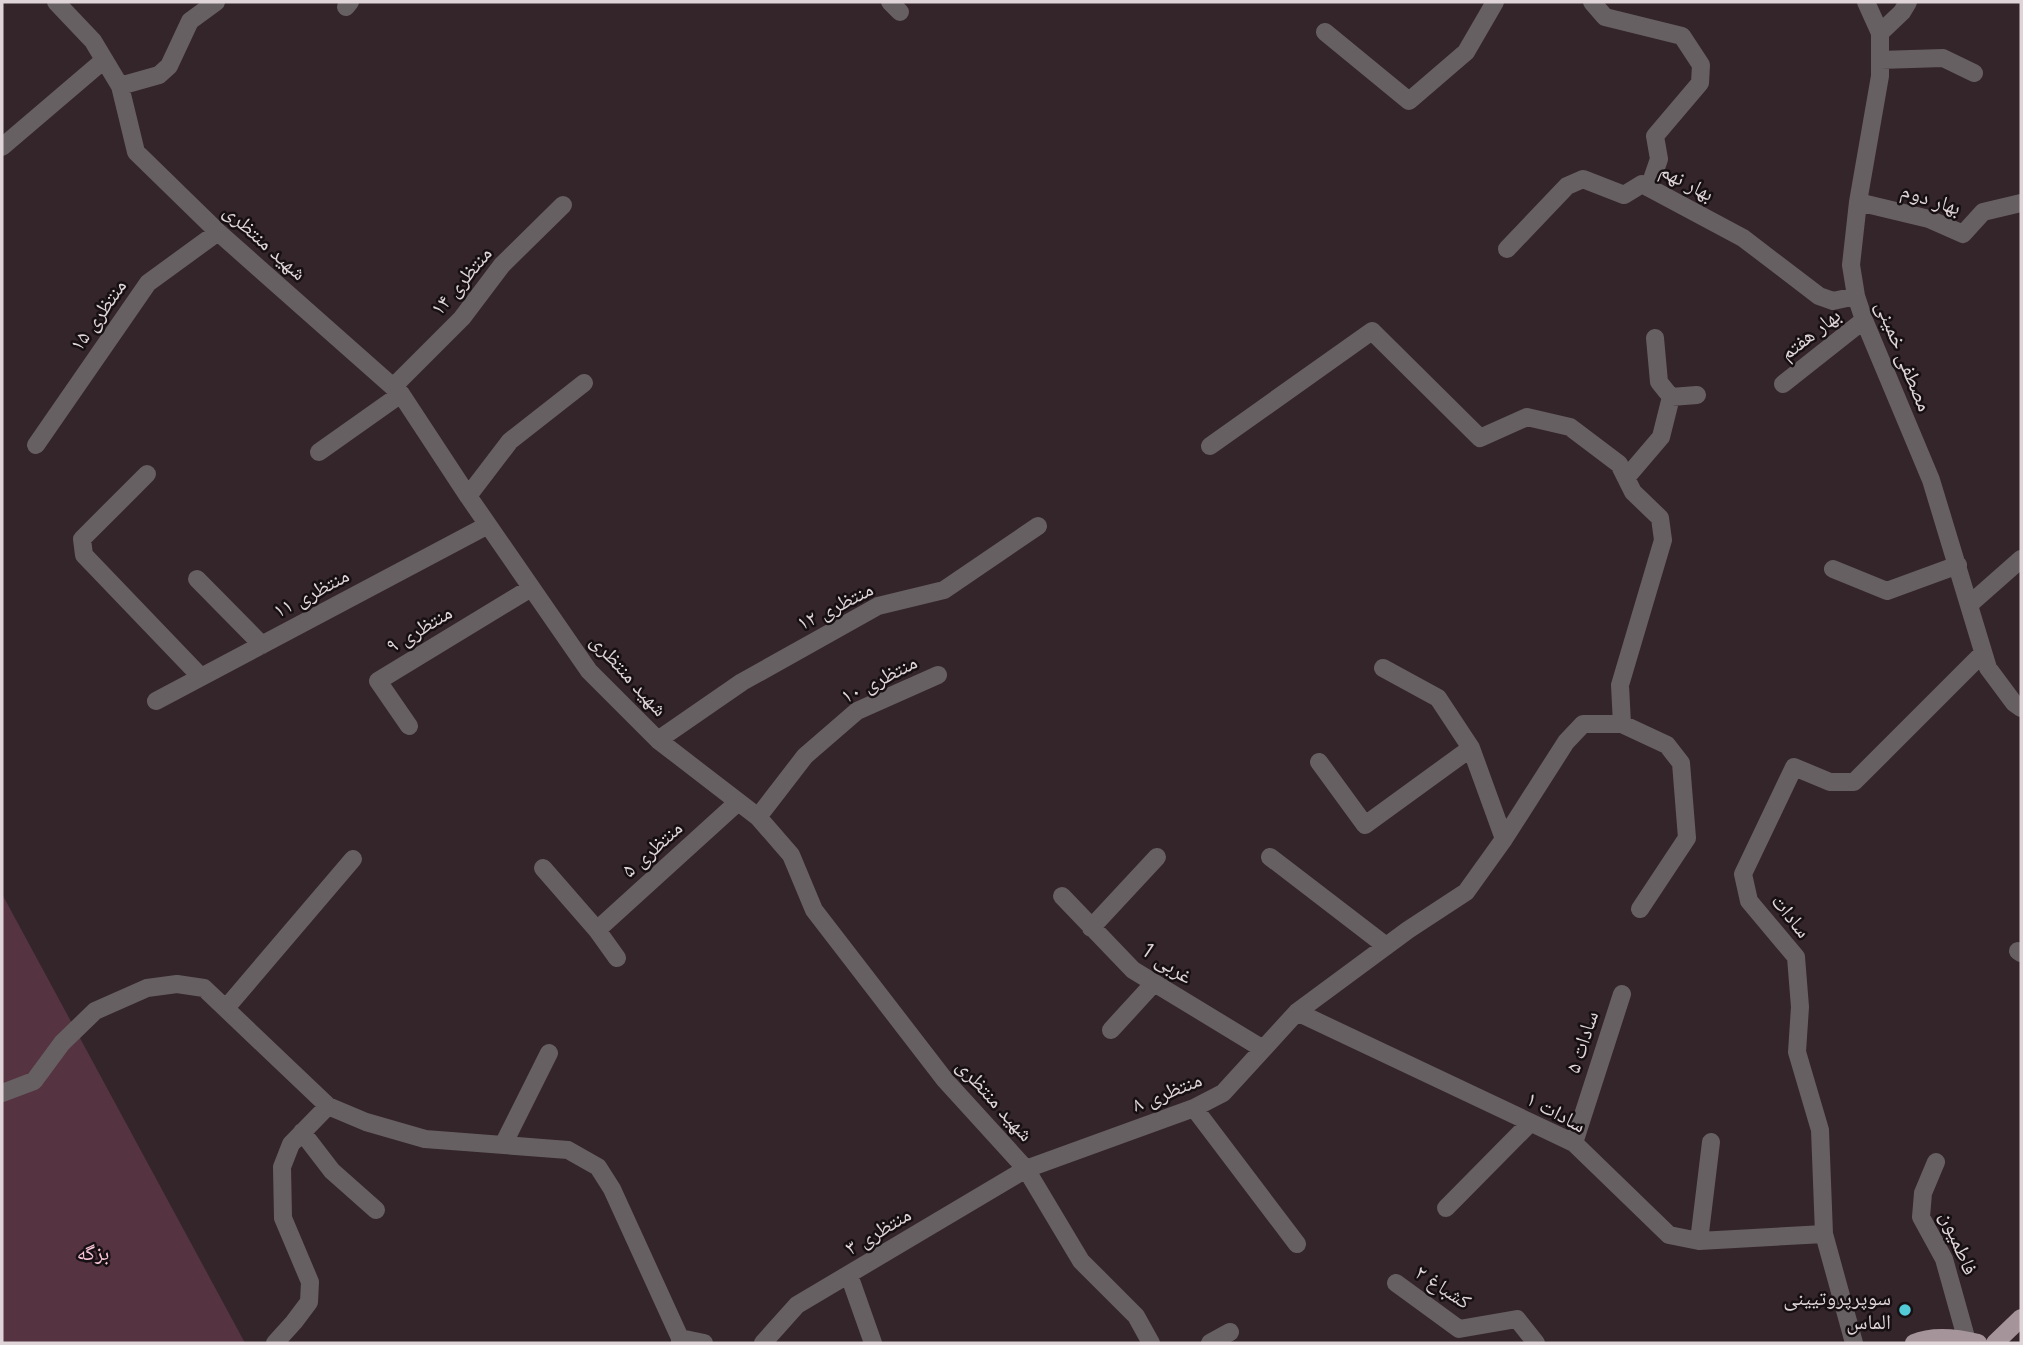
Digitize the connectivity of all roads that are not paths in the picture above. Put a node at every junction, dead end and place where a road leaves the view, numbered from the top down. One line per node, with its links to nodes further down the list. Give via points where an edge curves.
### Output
1 (57, 2): 9 (street, شهید منتظری)
2 (216, 2): 12 (street, via 190,21 169,66 159,75)
3 (1495, 2): 7 (street, via 1466,52 1409,101)
4 (1592, 2): 14 (street, via 1605,17 1682,36 1701,65 1700,83 1655,135 1659,159)
5 (1866, 2): 8 (street, مصطفی خمینی)
6 (1908, 2): 8 (street)
7 (1325, 32)
8 (1880, 33): 10 (street, مصطفی خمینی)
9 (104, 60): 12 (street, شهید منتظری); 13 (street)
10 (1880, 60): 11 (street, via 1943,58); 15 (street, مصطفی خمینی)
11 (1974, 73)
12 (120, 86): 18 (street, شهید منتظری, via 136,152)
13 (2, 147)
14 (1649, 188): 19 (street, بهار نهم, via 1642,184 1624,195 1583,179 1567,186); 20 (street, بهار نهم, via 1743,238 1819,296 1833,301)
15 (1858, 202): 16 (street, بهار دوم, via 1928,219 1963,234 1983,212); 20 (street, مصطفی خمینی, via 1851,265)
16 (2021, 203)
17 (563, 205): 25 (street, منتظری ۱۴, via 502,265)
18 (218, 232): 25 (street, شهید منتظری); 28 (street, منتظری ۱۵, via 148,283)
19 (1507, 249)
20 (1856, 296): 21 (street, مصطفی خمینی)
21 (1864, 320): 24 (street, بهار هفتم); 37 (street, مصطفی خمینی, via 1931,480)
22 (1655, 338): 27 (street, via 1659,382)
23 (584, 383): 33 (street, via 510,441)
24 (1783, 384)
25 (398, 390): 30 (street, منتظری ۱۴); 33 (street, شهید منتظری)
26 (1697, 395): 27 (street)
27 (1671, 397): 32 (street, via 1661,437)
28 (36, 445)
29 (1210, 446): 32 (street, via 1373,331 1480,438 1527,416 1570,427 1619,464)
30 (319, 452)
31 (147, 474): 46 (street, via 82,540 84,555)
32 (1626, 478): 49 (street, via 1633,492 1660,518 1663,540 1620,685)
33 (468, 496): 34 (street, شهید منتظری)
34 (488, 525): 40 (street, شهید منتظری); 42 (street, منتظری ۱۱)
35 (1038, 526): 51 (street, منتظری ۱۲, via 944,590 878,606 741,682)
36 (2021, 559): 41 (street)
37 (1958, 565): 38 (street, via 1886,591); 41 (street, مصطفی خمینی)
38 (1833, 569)
39 (197, 579): 42 (street)
40 (531, 588): 50 (street, منتظری ۹, via 378,681); 51 (street, شهید منتظری, via 589,671)
41 (1970, 604): 43 (street, مصطفی خمینی)
42 (262, 645): 46 (street, منتظری ۱۱)
43 (1983, 653): 48 (street, مصطفی خمینی, via 1988,668); 86 (street, سادات, via 1854,782 1830,782 1794,767 1743,874 1749,901 1796,957 1797,1052 1820,1130)
44 (1383, 668): 52 (street, via 1438,698)
45 (938, 674): 55 (street, منتظری ۱۰, via 857,711 805,756)
46 (201, 677): 47 (street, منتظری ۱۱)
47 (156, 701)
48 (2021, 708)
49 (1622, 724): 56 (street, منتظری ۸, via 1583,724 1566,742); 62 (street, via 1667,745 1681,763 1688,838)
50 (410, 726)
51 (658, 740): 54 (street, شهید منتظری)
52 (1471, 748): 53 (street, via 1365,825); 56 (street)
53 (1319, 762)
54 (738, 802): 55 (street, شهید منتظری); 64 (street, منتظری ۵)
55 (758, 817): 83 (street, شهید منتظری, via 791,855 814,911 945,1080)
56 (1504, 839): 65 (street, منتظری ۸, via 1466,892)
57 (1157, 857): 63 (street)
58 (1270, 857): 65 (street)
59 (353, 859): 69 (street)
60 (543, 868): 64 (street)
61 (1062, 896): 63 (street, غربی 1)
62 (1640, 909)
63 (1091, 928): 67 (street, غربی 1, via 1133,970)
64 (597, 930): 66 (street)
65 (1386, 946): 70 (street, منتظری ۸)
66 (617, 958)
67 (1154, 983): 71 (street); 72 (street, غربی 1)
68 (1622, 994): 80 (street, سادات ۵)
69 (226, 1008): 74 (street, via 204,988 177,984 148,988 95,1011 34,1081); 75 (street)
70 (1297, 1012): 72 (street, منتظری ۸); 77 (street, سادات ۱)
71 (1111, 1030)
72 (1263, 1049): 76 (street, منتظری ۸, via 1223,1093)
73 (549, 1053): 81 (street)
74 (2, 1093)
75 (328, 1106): 78 (street); 81 (street, via 425,1139)
76 (1194, 1108): 83 (street, منتظری ۸); 88 (street)
77 (1530, 1123): 80 (street, سادات ۱); 84 (street)
78 (302, 1132): 85 (street, via 332,1171); 95 (street, via 291,1144 282,1167 283,1218 310,1282 309,1302)
79 (1711, 1142): 87 (street)
80 (1574, 1143): 87 (street, سادات ۱, via 1669,1236)
81 (503, 1145): 93 (street, via 568,1150 598,1167)
82 (1936, 1163): 94 (street, فاطمیون, via 1923,1193 1921,1217 1944,1259)
83 (1026, 1169): 89 (street, منتظری ۳); 99 (street, شهید منتظری, via 1081,1261 1136,1317)
84 (1446, 1208)
85 (376, 1210)
86 (1824, 1234): 87 (street, سادات ۱); 102 (street, سادات)
87 (1699, 1241)
88 (1297, 1244)
89 (849, 1275): 97 (street, منتظری ۳, via 797,1305); 98 (street)
90 (1395, 1283): 101 (street, کشباغ ۲, via 1459,1329 1517,1319)
91 (2021, 1318): 104 (main road)
92 (1230, 1332): 100 (street)
93 (680, 1341): 96 (street)
94 (1973, 1342): 103 (main road, via 1950,1338)
95 (275, 1343)
96 (704, 1343)
97 (763, 1343)
98 (873, 1343)
99 (1151, 1343)
100 (1210, 1343)
101 (1536, 1343)
102 (1854, 1343)
103 (1914, 1343)
104 (1996, 1343): 105 (main road)
105 (2010, 1343)

